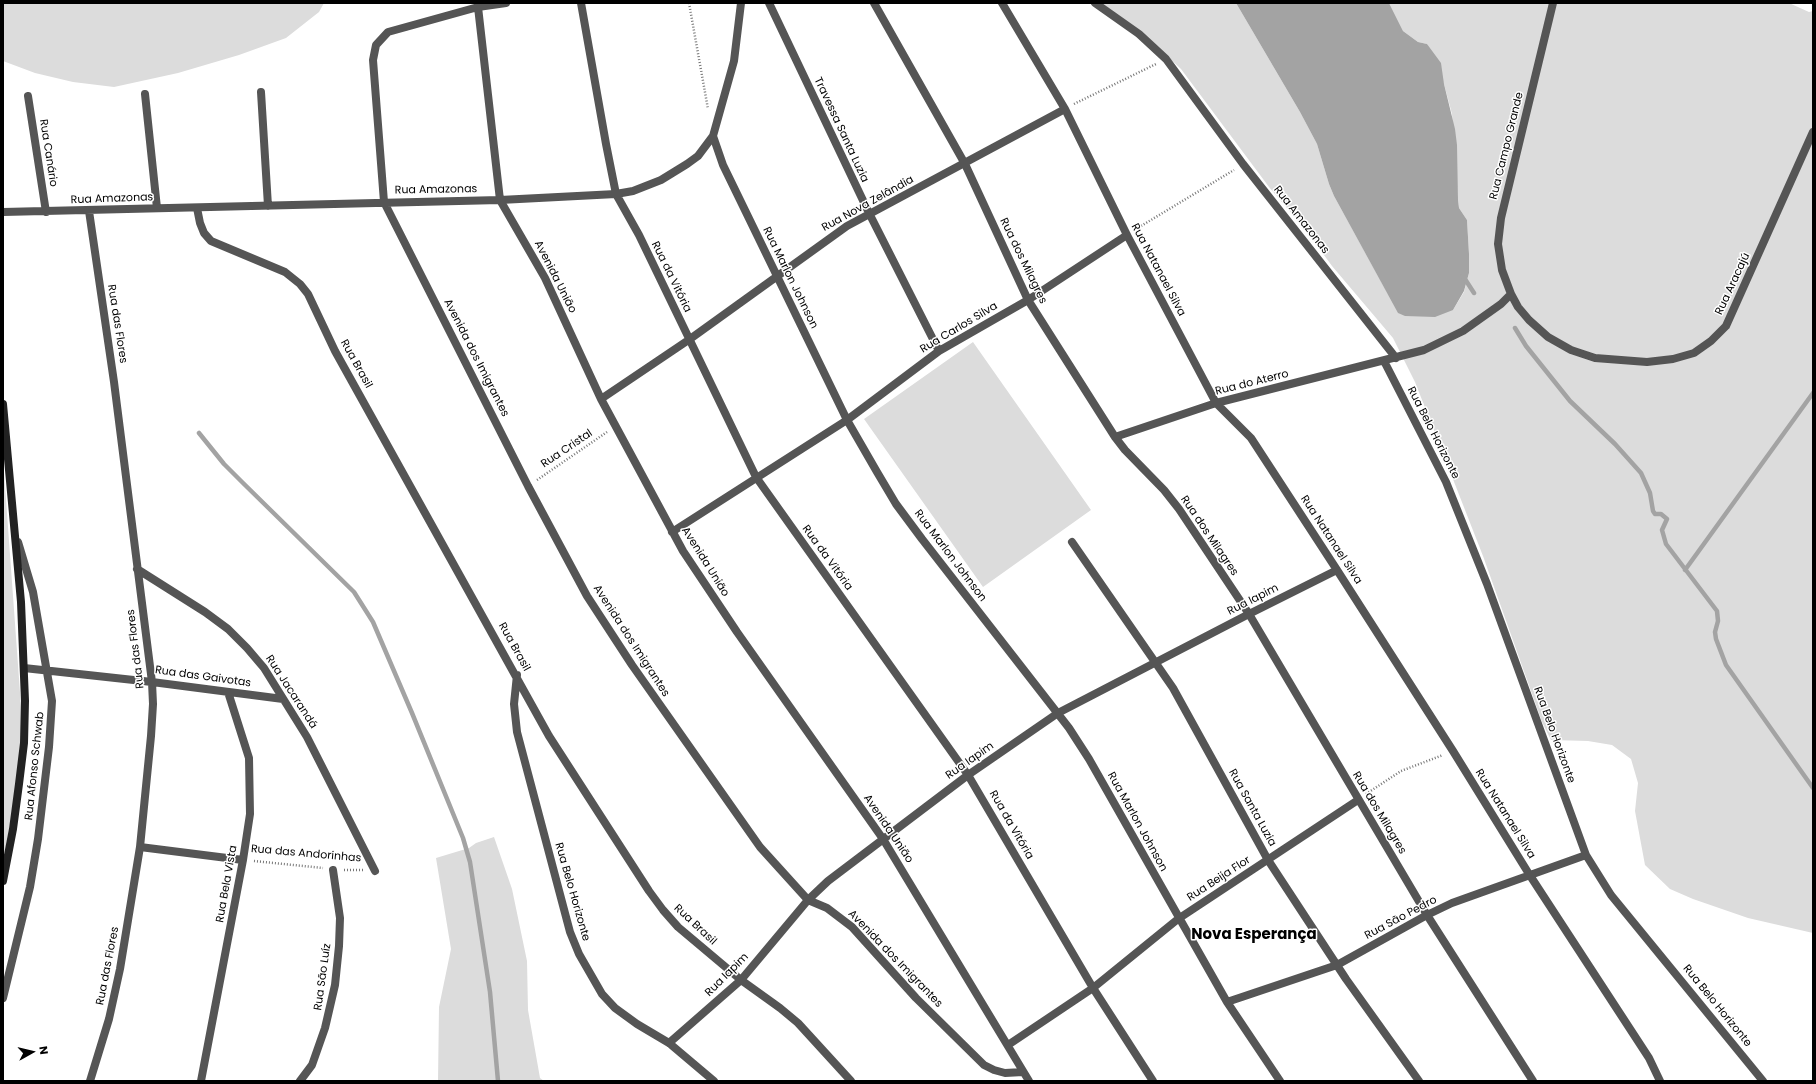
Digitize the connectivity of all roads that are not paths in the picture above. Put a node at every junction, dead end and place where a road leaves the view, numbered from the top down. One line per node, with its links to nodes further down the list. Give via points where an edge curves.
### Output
1 (506, 3): 9 (street)
2 (581, 3): 18 (street, Rua da Vitória)
3 (741, 3): 15 (street, Rua Amazonas, via 734,61)
4 (769, 3): 27 (street, Travessa Santa Luzia)
5 (874, 3): 17 (street, Rua dos Milagres)
6 (1002, 3): 13 (street, Rua Natanael Silva)
7 (1095, 3): 34 (street, Rua Amazonas, via 1140,34 1166,59 1243,164)
8 (1553, 3): 30 (street, Rua Campo Grande, via 1501,218 1498,244 1502,270)
9 (478, 7): 19 (street, Avenida União); 20 (street, Avenida dos Imigrantes, via 388,32 376,45 373,60)
10 (261, 92): 21 (street)
11 (145, 94): 22 (street)
12 (28, 96): 26 (street, Rua Canário)
13 (1065, 109): 17 (street, Rua Nova Zelândia); 28 (street, Rua Natanael Silva)
14 (1813, 132): 16 (street, Rua Aracajú)
15 (713, 136): 18 (street, Rua Amazonas, via 698,156 673,173 649,185); 29 (street, Rua Marlon Johnson, via 723,165)
16 (1810, 144): 30 (street, Rua Aracajú, via 1726,326 1712,341 1694,353 1673,360 1647,362 1595,358 1571,350 1548,337 1518,307)
17 (965, 164): 27 (street, Rua Nova Zelândia); 31 (street, Rua dos Milagres)
18 (616, 194): 19 (street, Rua Amazonas); 32 (street, Rua da Vitória)
19 (500, 200): 20 (street, Rua Amazonas); 36 (street, Avenida União, via 545,278)
20 (384, 202): 21 (street, Rua Amazonas); 67 (street, Avenida dos Imigrantes, via 528,486 604,624 760,847)
21 (268, 206): 23 (street, Rua Amazonas)
22 (157, 208): 23 (street, Rua Amazonas); 24 (street, Rua Amazonas)
23 (197, 208): 51 (street, Rua Brasil, via 204,233 211,241 285,272 308,294 335,351)
24 (89, 211): 26 (street, Rua Amazonas); 45 (street, Rua das Flores, via 114,382)
25 (3, 212): 26 (street, Rua Amazonas)
26 (46, 212)
27 (869, 213): 29 (street, Rua Nova Zelândia, via 823,242); 33 (street, Travessa Santa Luzia)
28 (1127, 235): 31 (street, Rua Carlos Silva); 37 (street, Rua Natanael Silva)
29 (778, 276): 32 (street, Rua Nova Zelândia); 39 (street, Rua Marlon Johnson)
30 (1511, 294): 34 (street, via 1463,331 1424,350)
31 (1028, 300): 33 (street, Rua Carlos Silva); 40 (street, Rua dos Milagres)
32 (690, 339): 36 (street, Rua Nova Zelândia); 41 (street, Rua da Vitória)
33 (939, 351): 39 (street, Rua Carlos Silva)
34 (1396, 358): 35 (street, Rua do Aterro)
35 (1384, 361): 37 (street, Rua do Aterro); 60 (street, Rua Belo Horizonte, via 1446,482 1487,584)
36 (601, 399): 42 (street, Avenida União)
37 (1216, 403): 40 (street, Rua do Aterro); 46 (street, Rua Natanael Silva, via 1251,438)
38 (3, 404): 43 (street, Rua Afonso Schwab)
39 (847, 420): 41 (street, Rua Carlos Silva); 55 (street, Rua Marlon Johnson, via 901,510)
40 (1115, 437): 47 (street, Rua dos Milagres, via 1179,509)
41 (756, 477): 42 (street, Rua Carlos Silva); 56 (street, Rua da Vitória)
42 (672, 532): 58 (street, Avenida União, via 737,632)
43 (16, 537): 49 (street, Rua Afonso Schwab); 50 (street, Rua Afonso Schwab, via 32,592)
44 (1072, 542): 48 (street, Rua Santa Luzia)
45 (137, 569): 52 (street, Rua das Flores); 54 (street, Rua Jacarandá, via 205,612 228,630 264,668)
46 (1337, 570): 47 (street, Rua Iapim); 65 (street, Rua Natanael Silva)
47 (1248, 614): 48 (street, Rua Iapim); 57 (street, Rua dos Milagres)
48 (1156, 662): 55 (street, Rua Iapim); 62 (street, Rua Santa Luzia, via 1196,728)
49 (24, 668): 50 (street, Rua das Gaivotas); 66 (street, Rua Afonso Schwab, via 24,743 13,829)
50 (47, 670): 52 (street, Rua das Gaivotas); 73 (street, Rua Afonso Schwab, via 52,701 45,791 30,887)
51 (517, 675): 71 (street, Rua Brasil, via 549,736 649,891 678,927); 75 (street, Rua Belo Horizonte, via 514,704 517,732 570,932 579,954 598,988 615,1008)
52 (152, 682): 53 (street, Rua das Gaivotas); 59 (street, Rua das Flores, via 151,736)
53 (228, 692): 54 (street, Rua das Gaivotas); 61 (street, Rua Bela Vista, via 249,758 250,814)
54 (283, 699): 64 (street, Rua Jacarandá, via 307,737)
55 (1058, 713): 56 (street, Rua Iapim); 69 (street, Rua Marlon Johnson, via 1089,759)
56 (968, 775): 58 (street, Rua Iapim); 72 (street, Rua da Vitória)
57 (1358, 800): 62 (street, Rua Beija Flor); 68 (street, Rua dos Milagres)
58 (883, 839): 67 (street, Rua Iapim, via 828,881); 76 (street, Avenida União)
59 (140, 847): 61 (street, Rua das Andorinhas); 78 (street, Rua das Flores, via 120,970 109,1019)
60 (1586, 855): 65 (street, Rua São Pedro); 89 (street, Rua Belo Horizonte, via 1611,895)
61 (243, 860): 79 (street, Rua Bela Vista)
62 (1268, 860): 69 (street, Rua Beija Flor); 70 (street, Rua Santa Luzia)
63 (333, 870): 80 (street, Rua São Luíz, via 340,918 335,985 315,1058)
64 (375, 871)
65 (1529, 874): 68 (street, Rua São Pedro, via 1470,895); 88 (street, Rua Natanael Silva, via 1649,1058)
66 (3, 881)
67 (808, 900): 71 (street, Rua Iapim); 77 (street, Avenida dos Imigrantes, via 827,908 852,927 916,998 984,1065 1005,1073)
68 (1427, 915): 70 (street, Rua São Pedro); 87 (street, Rua dos Milagres)
69 (1178, 919): 72 (street, Rua Beija Flor); 74 (street, Rua Marlon Johnson)
70 (1337, 965): 74 (street, Rua São Pedro); 86 (street, Rua Santa Luzia)
71 (741, 980): 75 (street, Rua Iapim); 82 (street, Rua Brasil, via 798,1022)
72 (1093, 988): 76 (street, Rua Beija Flor); 84 (street, Rua da Vitória)
73 (3, 998)
74 (1227, 1002): 85 (street, Rua Marlon Johnson)
75 (669, 1043): 81 (street, Rua Belo Horizonte)
76 (1008, 1045): 77 (street, Avenida União)
77 (1023, 1072): 83 (street, Avenida União)
78 (90, 1081)
79 (201, 1081)
80 (300, 1081)
81 (714, 1081)
82 (851, 1081)
83 (1029, 1081)
84 (1153, 1081)
85 (1280, 1081)
86 (1419, 1081)
87 (1533, 1081)
88 (1660, 1081)
89 (1763, 1081)

